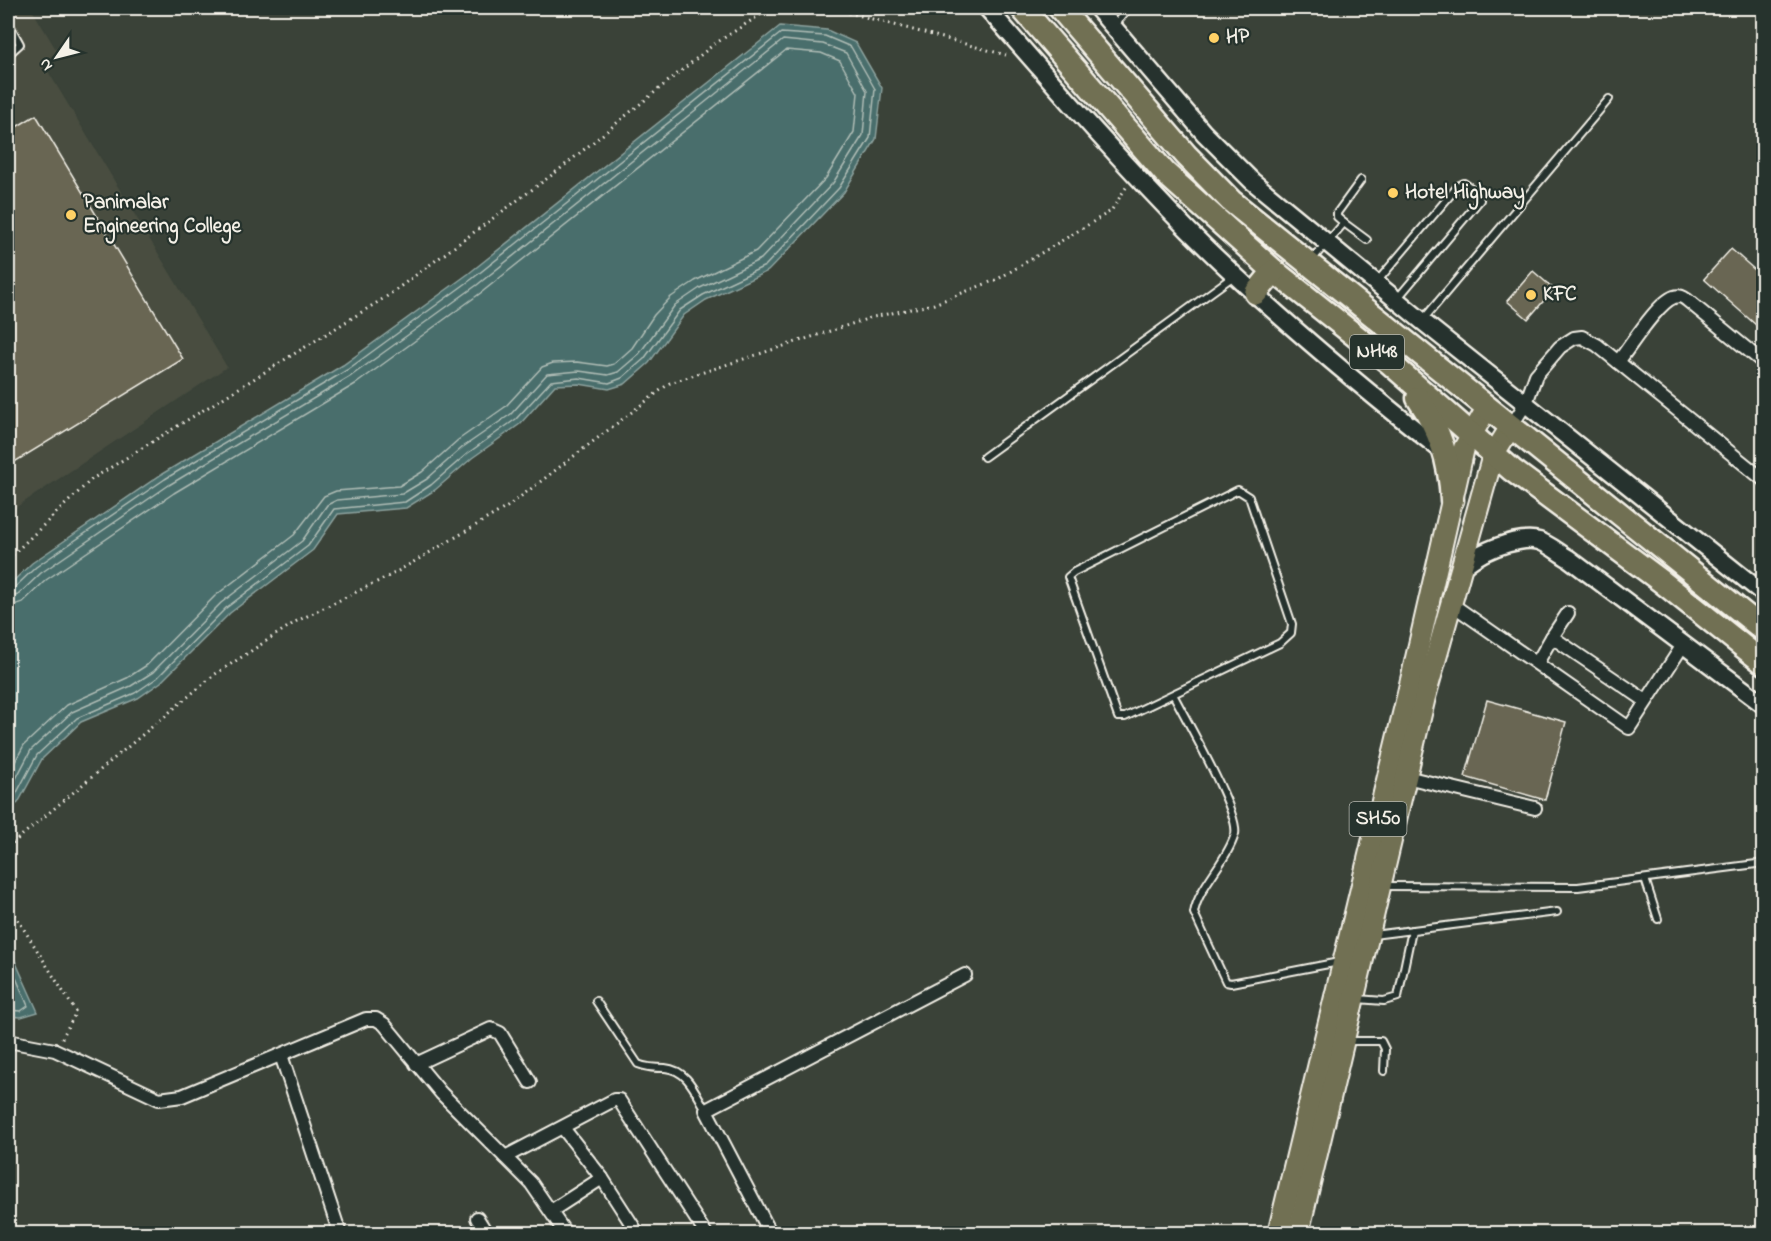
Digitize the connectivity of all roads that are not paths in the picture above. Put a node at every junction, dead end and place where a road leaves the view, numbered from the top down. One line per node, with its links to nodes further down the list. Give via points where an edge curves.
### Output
1 (987, 8): 16 (street, via 1134,174)
2 (1022, 8): 15 (highway, NH48, via 1165,173)
3 (1060, 8): 14 (highway, NH48, via 1206,177)
4 (1097, 8): 7 (street)
5 (1129, 8): 7 (lane)
6 (8, 22): 8 (lane, via 19,47)
7 (1112, 26): 13 (street, via 1226,157)
8 (8, 55)
9 (1609, 99): 20 (lane)
10 (1361, 180): 11 (lane, via 1337,213 1336,217)
11 (1344, 223): 12 (lane); 13 (lane)
12 (1367, 240)
13 (1326, 243): 14 (lane); 17 (street)
14 (1308, 265): 25 (highway, NH48)
15 (1274, 271): 18 (highway); 23 (highway, NH48)
16 (1235, 275): 18 (street); 30 (lane)
17 (1376, 283): 19 (street); 19 (lane, via 1458,186 1464,183 1477,192 1479,200)
18 (1256, 293): 28 (street, via 1370,394)
19 (1396, 300): 20 (street)
20 (1422, 321): 24 (street)
21 (1761, 358): 22 (street, via 1679,296 1662,307)
22 (1618, 362): 24 (street, via 1589,340 1574,338 1560,347 1536,375); 31 (street)
23 (1391, 364): 27 (highway, NH48); 28 (highway, via 1428,413)
24 (1526, 404): 26 (street); 34 (street)
25 (1487, 408): 26 (highway, NH48); 27 (main road, SH50)
26 (1510, 428): 29 (main road, SH50); 37 (highway, NH48)
27 (1471, 435): 29 (highway, NH48); 32 (main road, SH50, via 1464,448)
28 (1447, 455): 32 (highway)
29 (1493, 455): 33 (main road, SH50); 41 (highway, NH48)
30 (984, 458)
31 (1764, 480)
32 (1452, 500): 45 (main road, SH50)
33 (1457, 576): 35 (main road, SH50); 39 (street, via 1474,557 1521,540 1539,542 1568,558)
34 (1764, 594)
35 (1450, 603): 40 (street); 45 (main road, SH50)
36 (1568, 614): 38 (street)
37 (1764, 630)
38 (1552, 636): 40 (street); 43 (street)
39 (1683, 645): 43 (street); 44 (street)
40 (1537, 663): 43 (street, via 1629,728)
41 (1764, 663)
42 (1173, 694): 42 (lane, via 1280,643 1291,633 1292,624 1249,497 1238,490 1068,577 1118,717); 54 (lane, via 1235,826 1230,845 1194,913 1223,978 1232,983)
43 (1646, 701)
44 (1764, 705)
45 (1398, 775): 46 (street); 49 (main road, SH50); 54 (main road, SH50)
46 (1535, 807)
47 (1764, 863): 48 (lane)
48 (1644, 879): 49 (lane, via 1578,887); 51 (lane)
49 (1381, 886): 53 (main road, SH50)
50 (1557, 912): 52 (lane)
51 (1658, 919)
52 (1412, 930): 53 (lane); 56 (lane, via 1398,997 1384,1001)
53 (1369, 935): 56 (main road, SH50)
54 (1343, 962): 76 (main road, SH50)
55 (965, 975): 64 (street)
56 (1354, 999): 59 (main road, SH50)
57 (596, 1001): 64 (lane, via 638,1064 677,1070)
58 (8, 1041): 60 (street, via 55,1050 159,1099 182,1096)
59 (1344, 1041): 62 (lane, via 1382,1041); 77 (main road, SH50)
60 (281, 1055): 61 (street, via 366,1019 376,1019); 70 (street)
61 (416, 1064): 63 (street, via 491,1029 500,1033); 66 (street)
62 (1384, 1071)
63 (530, 1082)
64 (706, 1110): 75 (street)
65 (563, 1128): 66 (street); 67 (street); 74 (street, via 614,1100 623,1102)
66 (506, 1157): 68 (street, via 531,1182)
67 (602, 1178): 68 (street); 73 (street)
68 (551, 1211): 72 (street)
69 (477, 1218): 71 (street)
70 (340, 1233)
71 (487, 1233)
72 (566, 1233)
73 (638, 1233)
74 (706, 1233)
75 (771, 1233)
76 (1278, 1233)
77 (1299, 1233)

